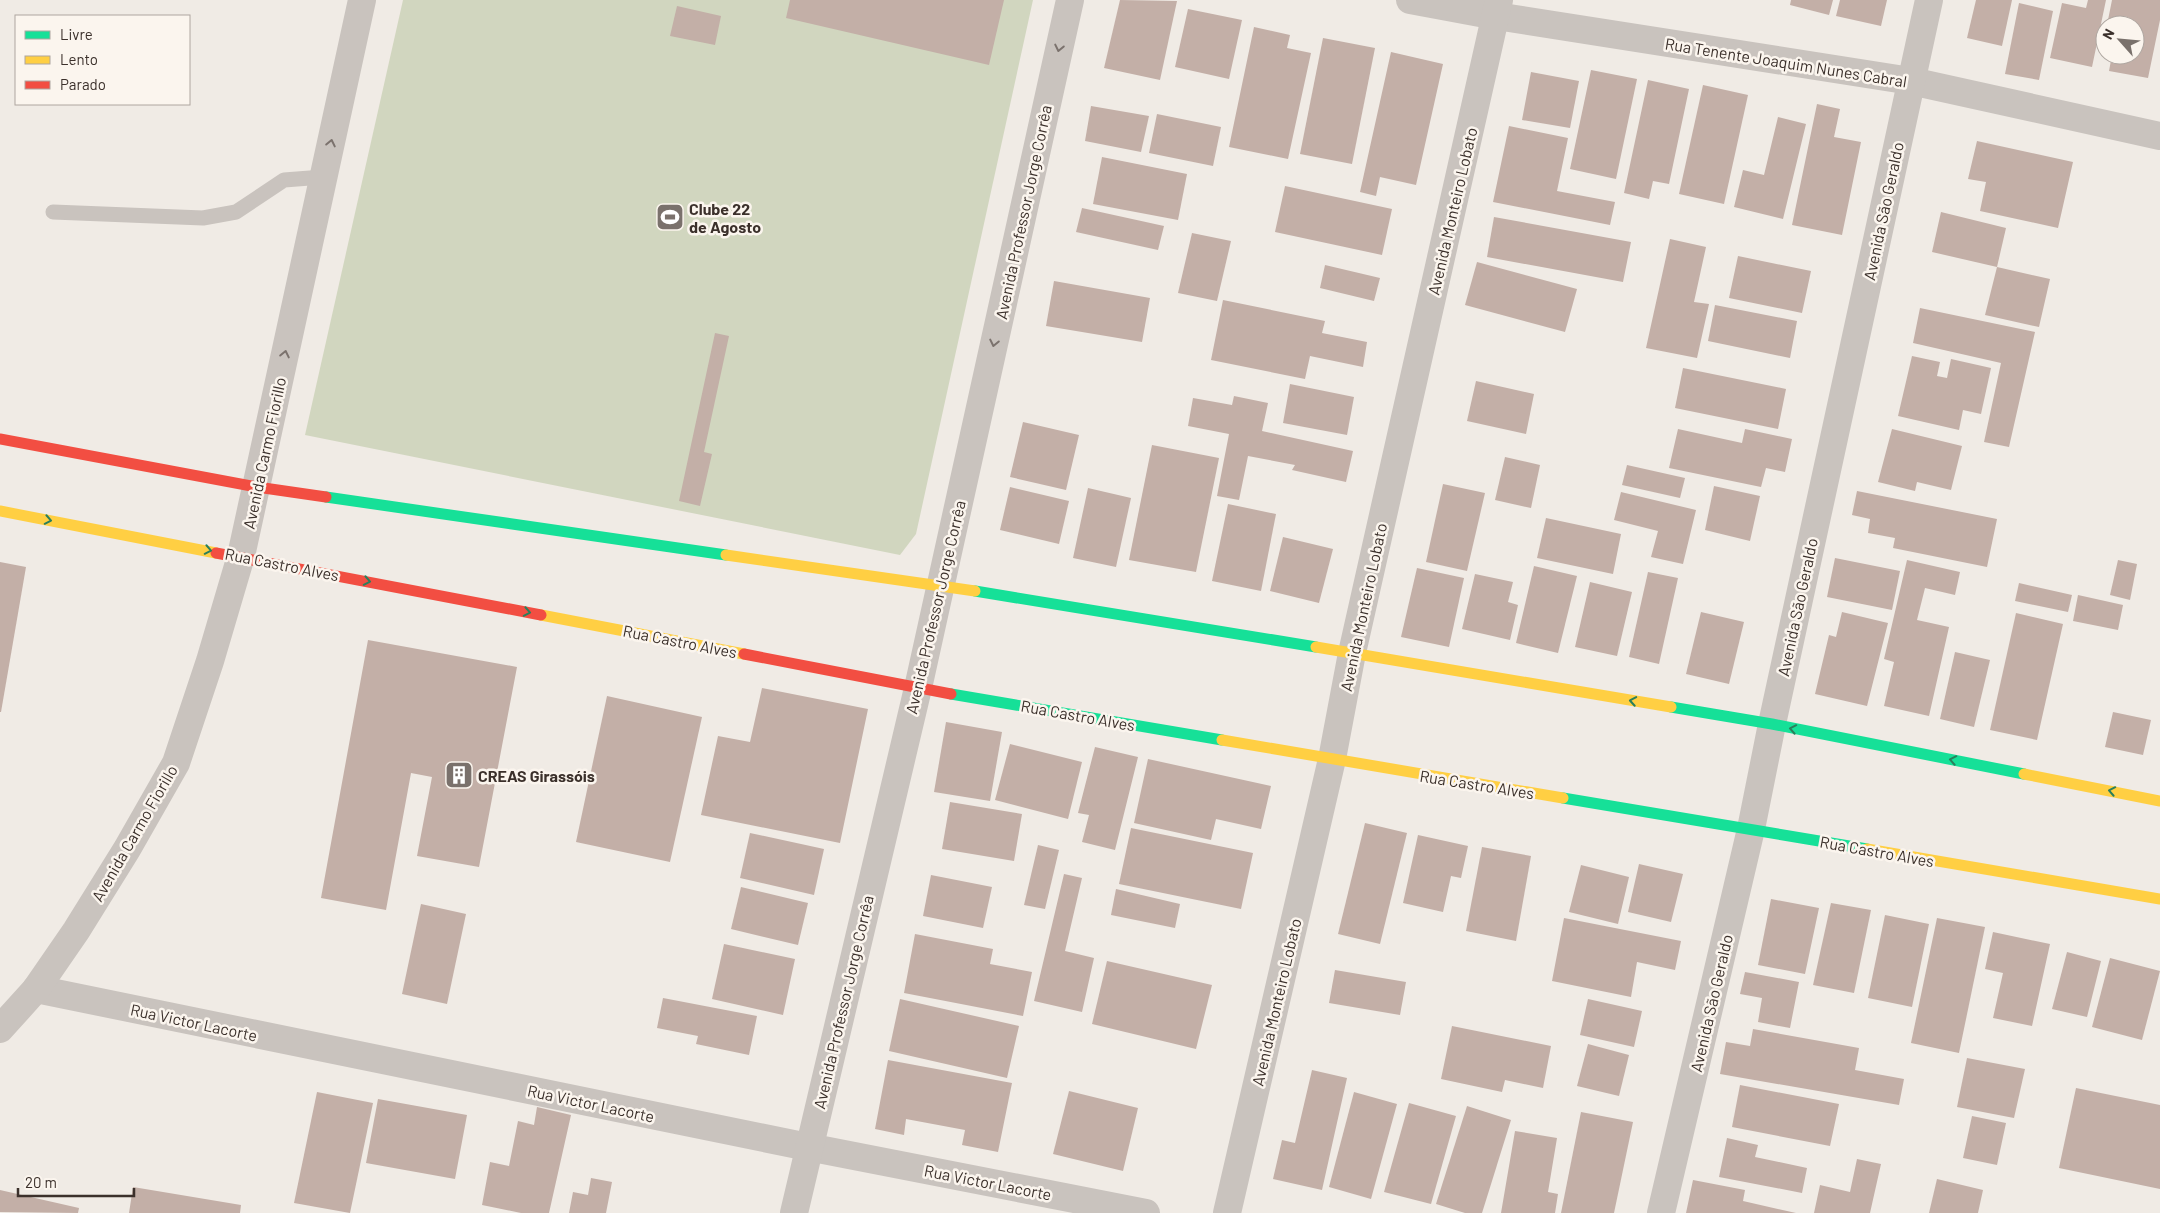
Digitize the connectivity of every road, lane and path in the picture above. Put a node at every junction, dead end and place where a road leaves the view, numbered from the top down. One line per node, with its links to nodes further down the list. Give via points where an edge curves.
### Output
1 (362, 0): 8 (street, Avenida Carmo Fiorillo, one-way to 1)
2 (1070, 0): 14 (street, Avenida Professor Jorge Corrêa, one-way to 14)
3 (1410, 0): 5 (street, Rua Tenente Joaquim Nunes Cabral)
4 (1929, 0): 6 (street, Avenida São Geraldo)
5 (1498, 8): 6 (street, Rua Tenente Joaquim Nunes Cabral); 15 (street, Avenida Monteiro Lobato)
6 (1911, 81): 7 (street, Rua Tenente Joaquim Nunes Cabral); 17 (street, Avenida São Geraldo)
7 (2160, 136)
8 (323, 177): 9 (lane, via 284,180 236,212 203,218); 11 (street, Avenida Carmo Fiorillo, one-way to 8)
9 (53, 212)
10 (0, 438): 11 (main road)
11 (257, 487): 13 (street, Avenida Carmo Fiorillo); 14 (main road)
12 (0, 511): 13 (main road, Rua Castro Alves, one-way to 13)
13 (241, 556): 16 (main road, Rua Castro Alves, one-way to 16); 22 (street, Avenida Carmo Fiorillo, via 176,763 127,849)
14 (940, 586): 15 (main road); 16 (street, Avenida Professor Jorge Corrêa)
15 (1352, 653): 17 (main road, one-way to 15); 18 (street, Avenida Monteiro Lobato)
16 (918, 688): 18 (main road, Rua Castro Alves); 24 (street, Avenida Professor Jorge Corrêa)
17 (1772, 724): 19 (main road, one-way to 17); 20 (street, Avenida São Geraldo)
18 (1332, 759): 20 (main road, Rua Castro Alves); 27 (street, Avenida Monteiro Lobato)
19 (2160, 801)
20 (1751, 829): 21 (main road, Rua Castro Alves); 28 (street, Avenida São Geraldo)
21 (2160, 899)
22 (36, 989): 23 (street, Avenida Carmo Fiorillo); 24 (street, Rua Victor Lacorte)
23 (0, 1029)
24 (808, 1147): 25 (street, Avenida Professor Jorge Corrêa); 26 (street, Rua Victor Lacorte)
25 (794, 1213)
26 (1146, 1213)
27 (1227, 1213)
28 (1661, 1213)

